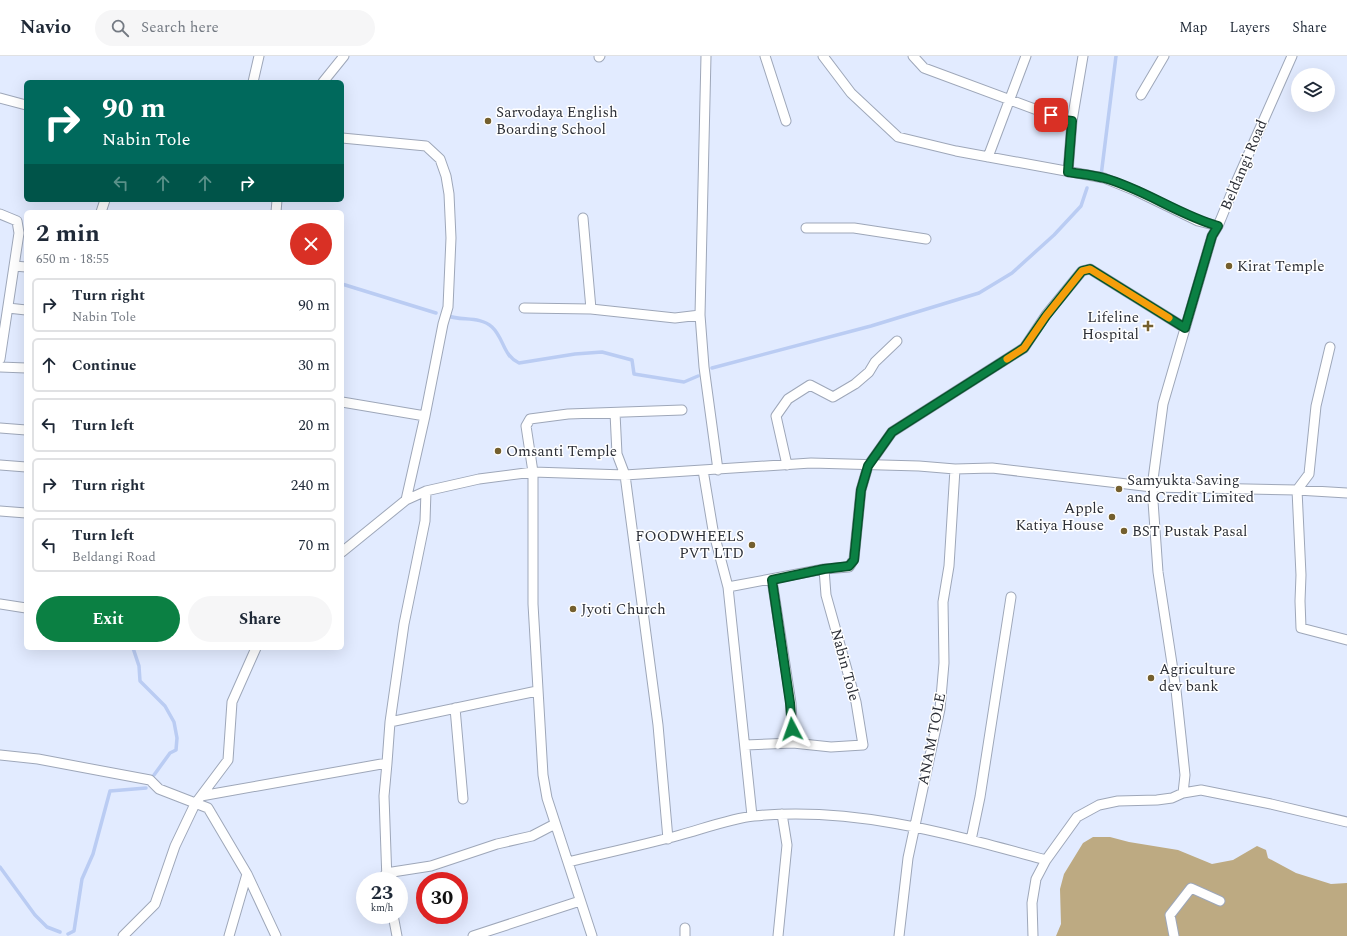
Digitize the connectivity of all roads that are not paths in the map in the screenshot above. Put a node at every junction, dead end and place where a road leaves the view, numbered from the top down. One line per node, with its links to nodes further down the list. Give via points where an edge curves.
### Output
1 (259, 56): 11 (street)
2 (344, 56): 12 (street)
3 (706, 56): 34 (street)
4 (765, 56): 17 (street)
5 (823, 56): 20 (street, via 851,93 898,137)
6 (913, 56): 15 (street, via 924,68)
7 (1026, 56): 15 (street)
8 (1083, 56): 18 (street)
9 (1164, 56): 13 (street)
10 (1292, 56): 25 (street, Beldangi Road)
11 (253, 80)
12 (325, 80)
13 (1141, 95)
14 (0, 98): 16 (street)
15 (1010, 100): 18 (street); 20 (street)
16 (24, 104)
17 (786, 121)
18 (1072, 121): 21 (street)
19 (344, 138): 44 (street, via 426,146 440,159 449,194 451,254 448,307)
20 (988, 156): 21 (street)
21 (1068, 172): 25 (street, via 1104,178 1198,221)
22 (0, 214): 24 (street)
23 (583, 218): 32 (street)
24 (21, 221): 28 (street)
25 (1218, 226): 35 (street, Beldangi Road, via 1212,236)
26 (806, 228): 27 (street, via 854,228)
27 (926, 239)
28 (14, 266): 29 (street); 30 (street)
29 (24, 267)
30 (8, 308): 33 (street); 38 (street)
31 (524, 308): 32 (street)
32 (591, 309): 34 (street, via 674,318)
33 (24, 310)
34 (700, 314): 53 (street, via 704,368)
35 (1185, 328): 50 (street, via 1090,269 1082,271 1024,348 892,432); 56 (street, Beldangi Road, via 1163,404)
36 (897, 341): 48 (street, via 855,384 833,397 810,385 788,399 776,416)
37 (1330, 347): 57 (street, via 1316,406 1309,474)
38 (0, 359)
39 (0, 367): 40 (street)
40 (24, 368)
41 (344, 402): 44 (street)
42 (682, 410): 43 (street)
43 (615, 413): 54 (street, via 530,418 526,426); 55 (street, via 617,454)
44 (425, 416): 60 (street)
45 (0, 428): 46 (street)
46 (24, 430)
47 (0, 465): 49 (street)
48 (787, 465): 50 (street, via 811,463); 53 (street)
49 (24, 466)
50 (868, 466): 51 (street); 64 (street, via 861,490 854,560 849,566)
51 (955, 469): 56 (street, via 992,468); 87 (street, ANAM TOLE, via 949,566 943,602 944,662 940,709)
52 (703, 470): 53 (street); 55 (street); 66 (street, via 713,530)
53 (718, 470)
54 (533, 472): 55 (street); 58 (street, via 479,478); 72 (street, via 533,604)
55 (625, 475): 88 (street, via 658,725)
56 (1152, 487): 57 (street); 79 (street, Beldangi Road, via 1158,572 1176,690 1185,775)
57 (1297, 490): 59 (street); 70 (street, via 1302,575 1301,628)
58 (426, 491): 60 (street); 74 (street, via 425,521 404,624)
59 (1347, 493)
60 (406, 500): 63 (street)
61 (0, 510): 62 (street)
62 (24, 513)
63 (344, 550)
64 (824, 569): 65 (street); 75 (street, Nabin Tole, via 826,595 856,702 863,745 831,747)
65 (772, 580): 66 (street); 75 (street)
66 (728, 587): 76 (street)
67 (1011, 597): 89 (street)
68 (0, 604): 69 (street)
69 (24, 608)
70 (1347, 640)
71 (255, 650): 80 (street, via 232,702 228,760)
72 (538, 691): 73 (street); 86 (street, via 543,775)
73 (455, 708): 74 (street); 81 (street)
74 (390, 722): 78 (street)
75 (794, 743): 76 (street, Nabin Tole)
76 (746, 745): 84 (street)
77 (0, 755): 82 (street, via 38,759 150,780 159,789)
78 (387, 763): 80 (street); 92 (street, via 384,796)
79 (1183, 793): 85 (street, via 1201,790); 90 (street, via 1172,798 1118,801 1099,805 1077,817)
80 (201, 796): 82 (street)
81 (463, 799)
82 (195, 804): 94 (street, via 208,808); 98 (street, via 175,846 155,904)
83 (782, 814): 84 (street); 87 (street, via 863,817); 104 (street, via 787,845)
84 (752, 816): 88 (street)
85 (1347, 822)
86 (555, 824): 91 (street); 93 (street, via 532,836)
87 (914, 826): 89 (street); 105 (street, ANAM TOLE)
88 (668, 839): 91 (street)
89 (971, 840): 90 (street)
90 (1046, 860): 106 (street, via 1036,879 1032,903)
91 (568, 862): 95 (street)
92 (387, 872)
93 (407, 872)
94 (247, 874): 99 (street); 100 (street)
95 (580, 901): 102 (street); 103 (street)
96 (1220, 901): 107 (street, via 1191,888 1170,915)
97 (394, 924): 101 (street)
98 (123, 936)
99 (229, 936)
100 (276, 936)
101 (396, 936)
102 (473, 936)
103 (592, 936)
104 (778, 936)
105 (899, 936)
106 (1033, 936)
107 (1174, 936)

